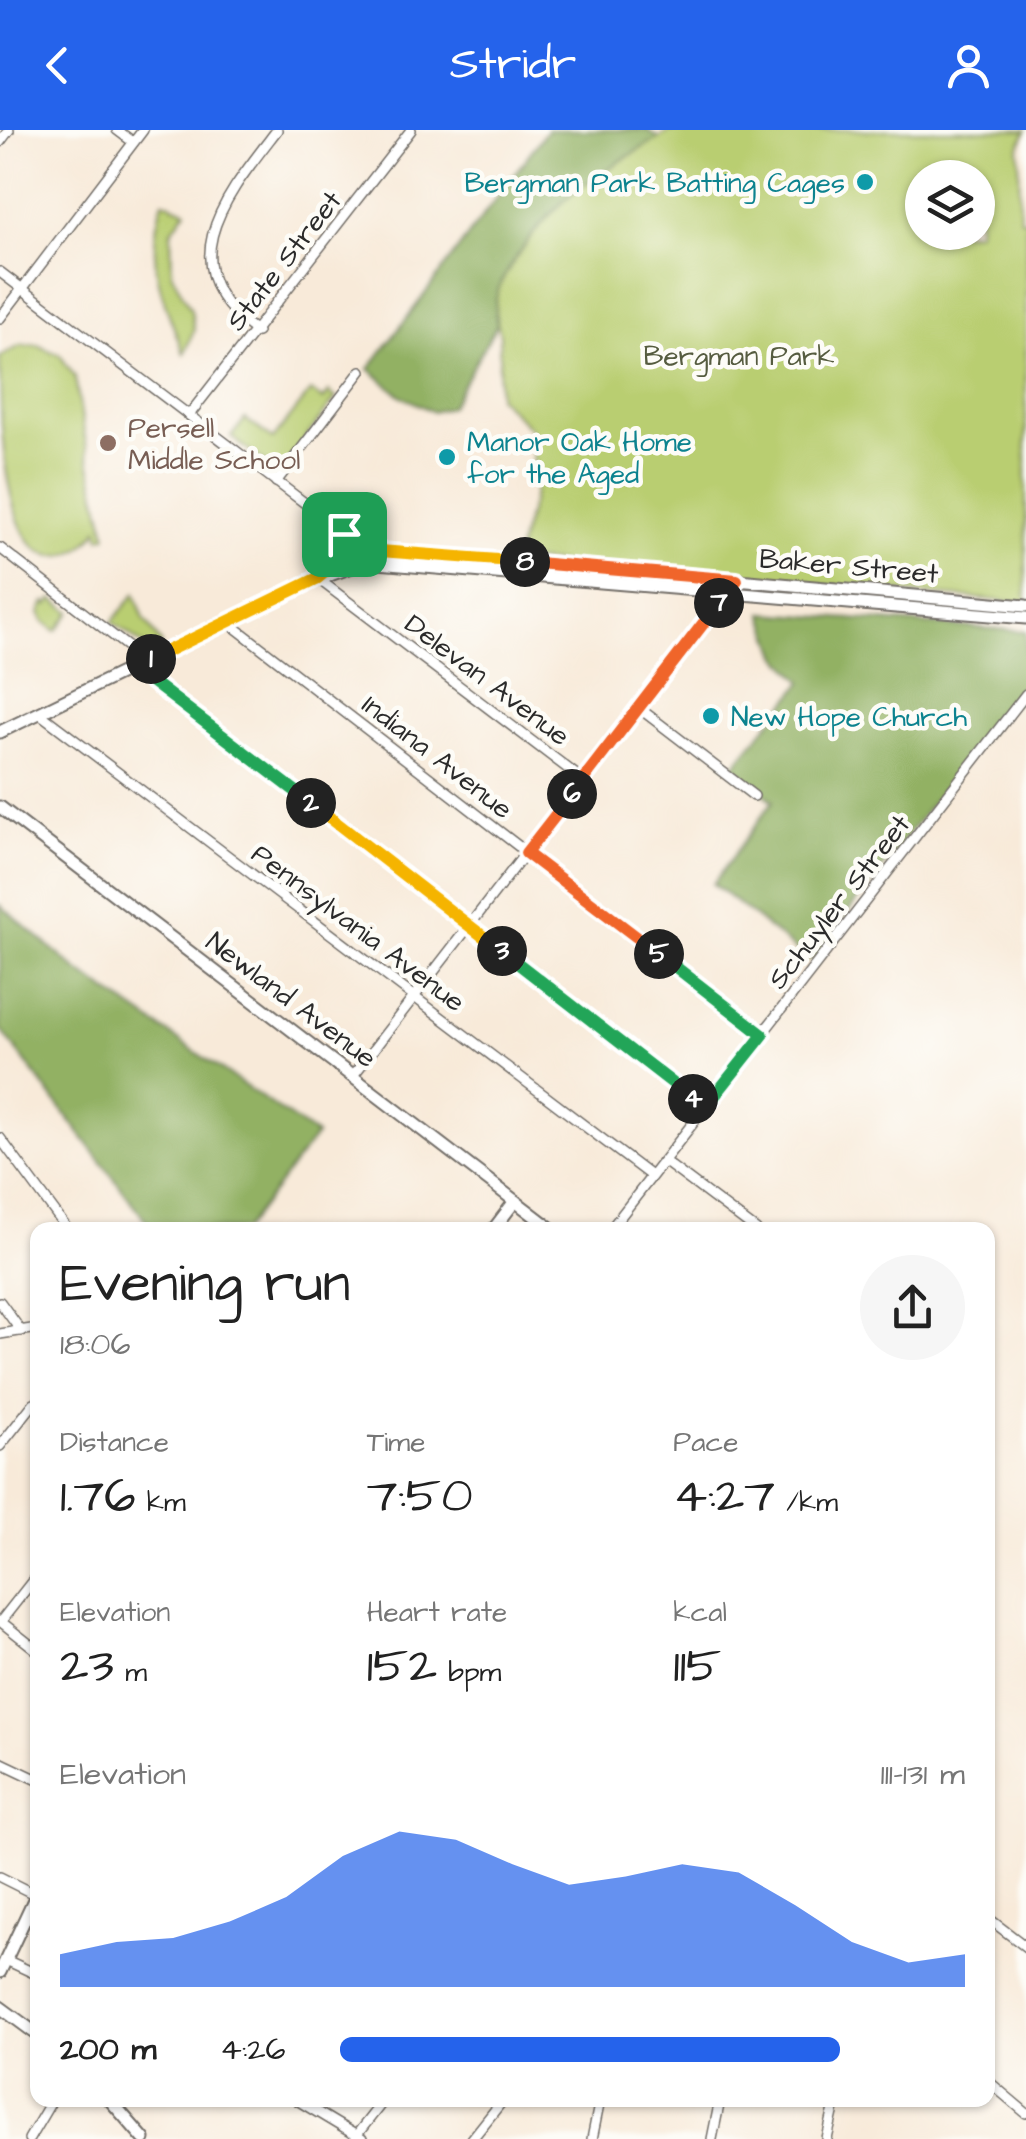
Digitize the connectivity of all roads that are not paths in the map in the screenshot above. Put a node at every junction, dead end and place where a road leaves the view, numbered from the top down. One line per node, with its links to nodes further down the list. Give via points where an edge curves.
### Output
1 (10, 130): 6 (street)
2 (117, 130): 7 (street)
3 (143, 130): 7 (street)
4 (277, 130): 11 (street, via 226,197 212,235 215,282 230,308)
5 (411, 130): 11 (street, State Street)
6 (0, 142)
7 (134, 142): 9 (street)
8 (0, 272): 9 (street)
9 (22, 289): 10 (street); 13 (street)
10 (0, 318)
11 (257, 332): 13 (street, State Street)
12 (361, 371): 14 (street)
13 (189, 416): 14 (street)
14 (276, 482): 15 (street)
15 (344, 534): 17 (street); 18 (street)
16 (0, 548): 26 (street)
17 (367, 550): 18 (street, Baker Street); 19 (street); 21 (street, Baker Street)
18 (338, 563): 20 (street, Baker Street)
19 (397, 564): 20 (street, Baker Street, via 357,563); 22 (street, Baker Street)
20 (318, 578): 25 (street, Baker Street); 31 (street, Delevan Avenue)
21 (737, 580): 22 (street); 23 (street, Baker Street)
22 (728, 592): 24 (street, Baker Street); 28 (street)
23 (1026, 606)
24 (1026, 618)
25 (228, 622): 26 (street, Baker Street); 34 (street, Indiana Avenue)
26 (140, 664): 29 (street, Baker Street); 35 (street)
27 (1026, 694): 37 (street, Schuyler Street)
28 (639, 708): 31 (street); 32 (street)
29 (39, 713): 30 (street, Baker Street); 36 (street, Pennsylvania Avenue)
30 (0, 732)
31 (583, 780): 34 (street)
32 (754, 796)
33 (0, 807): 38 (street, Newland Avenue)
34 (526, 853): 35 (street); 37 (street, Indiana Avenue)
35 (470, 925): 36 (street); 39 (street)
36 (414, 997): 38 (street); 42 (street, Pennsylvania Avenue)
37 (763, 1035): 39 (street, Schuyler Street)
38 (352, 1076): 43 (street, Newland Avenue)
39 (705, 1108): 41 (street, Schuyler Street)
40 (0, 1138): 44 (street)
41 (664, 1161): 42 (street, Schuyler Street); 48 (street)
42 (652, 1176): 47 (street, Schuyler Street)
43 (515, 1201): 45 (street); 46 (street, Newland Avenue)
44 (62, 1222)
45 (499, 1222)
46 (543, 1222)
47 (616, 1222)
48 (745, 1222)
49 (0, 1302): 51 (street)
50 (30, 1330): 51 (street)
51 (22, 1331): 52 (street)
52 (0, 1334)
53 (30, 1407): 54 (street)
54 (0, 1446)
55 (30, 1584): 56 (street)
56 (0, 1621): 57 (street)
57 (30, 1645)
58 (0, 1762): 59 (street)
59 (30, 1776)
60 (0, 1878): 61 (street)
61 (30, 1890)
62 (30, 1908): 65 (street)
63 (995, 1923): 64 (street)
64 (1026, 1947)
65 (3, 1966): 66 (street)
66 (30, 1973)
67 (0, 2006): 68 (street)
68 (30, 2029)
69 (995, 2087): 78 (street)
70 (48, 2107): 80 (street)
71 (116, 2107): 81 (street)
72 (308, 2107): 79 (street)
73 (379, 2107): 79 (street)
74 (497, 2107): 82 (street)
75 (598, 2107): 83 (street)
76 (719, 2107): 84 (street)
77 (834, 2107): 85 (street)
78 (1026, 2113)
79 (357, 2138)
80 (28, 2139)
81 (144, 2139)
82 (472, 2139)
83 (592, 2139)
84 (712, 2139)
85 (827, 2139)

